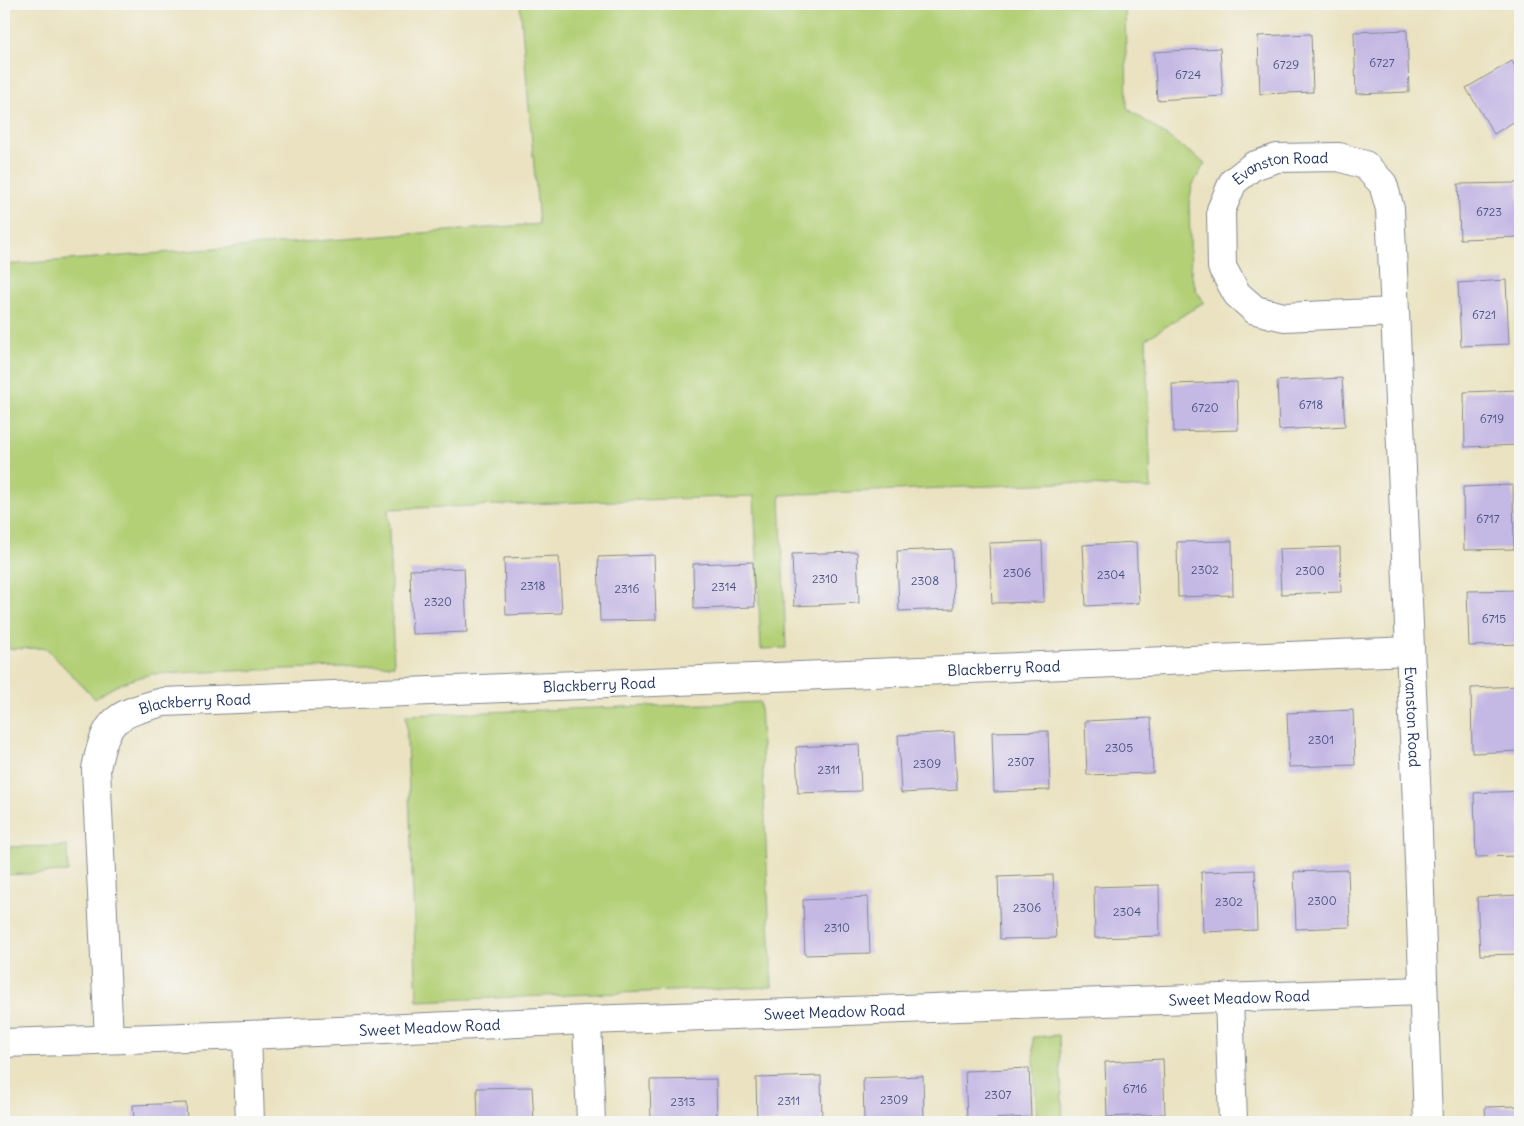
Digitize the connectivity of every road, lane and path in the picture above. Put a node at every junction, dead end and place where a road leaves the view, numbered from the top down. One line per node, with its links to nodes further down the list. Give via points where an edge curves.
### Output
1 (1395, 312): 1 (street, Evanston Road, via 1390,209 1384,184 1365,165 1339,157 1277,158 1253,166 1233,182 1221,210 1222,267 1237,294 1255,310 1284,317); 2 (street, Evanston Road)
2 (1410, 651): 3 (street, Evanston Road); 7 (street, Blackberry Road, via 163,702 130,711 112,723 101,745 96,769)
3 (1423, 991): 4 (street, Sweet Meadow Road); 12 (street, Evanston Road)
4 (1229, 997): 5 (street, Sweet Meadow Road); 11 (street)
5 (587, 1020): 6 (street, Sweet Meadow Road); 10 (street)
6 (247, 1035): 7 (street, Sweet Meadow Road); 9 (street)
7 (109, 1039): 8 (street, Sweet Meadow Road)
8 (4, 1043)
9 (250, 1122)
10 (591, 1122)
11 (1233, 1122)
12 (1428, 1122)

